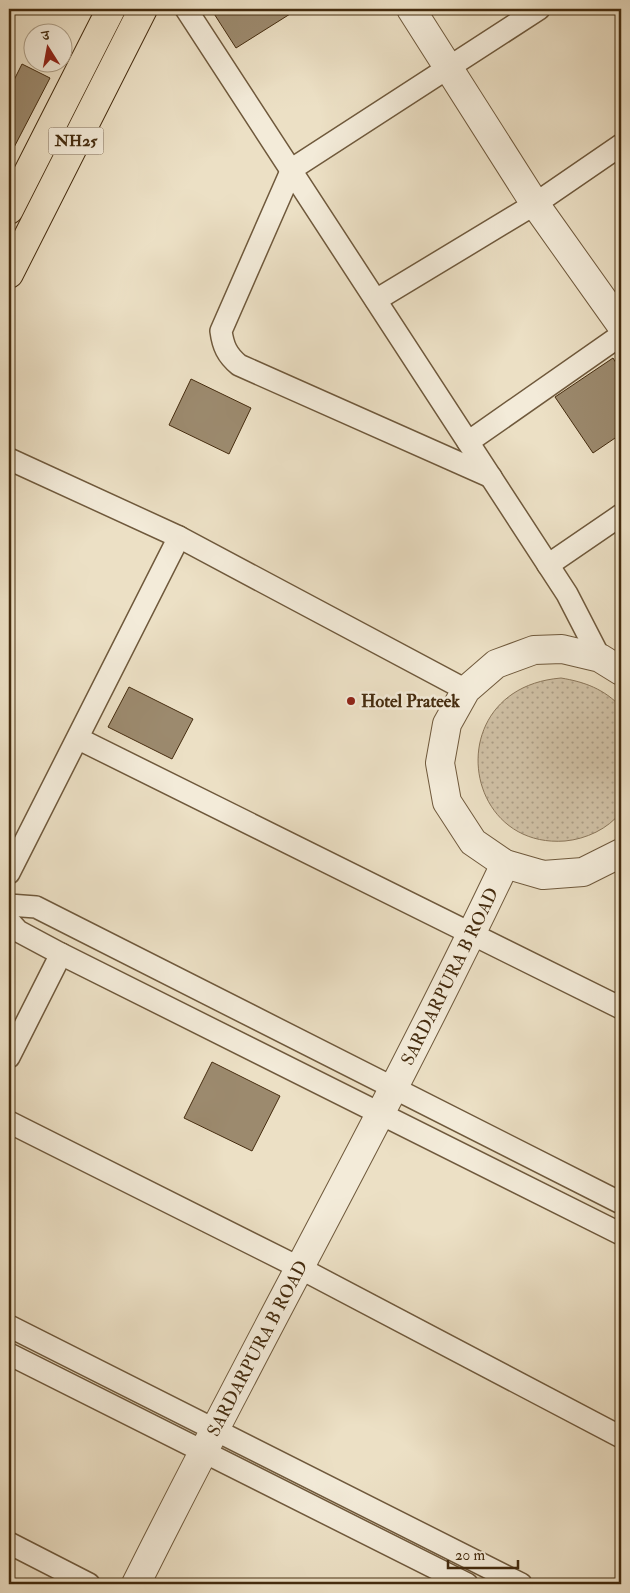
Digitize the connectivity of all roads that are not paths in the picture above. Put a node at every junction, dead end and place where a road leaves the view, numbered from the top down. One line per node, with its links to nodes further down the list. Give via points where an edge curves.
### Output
1 (110, 9): 10 (main road, NH25)
2 (143, 9): 11 (main road, NH25)
3 (186, 9): 8 (street)
4 (411, 9): 6 (street)
5 (540, 9): 6 (street)
6 (448, 68): 8 (street); 9 (street)
7 (621, 145): 9 (street)
8 (292, 169): 12 (street); 17 (street, via 221,331 230,358 239,365)
9 (535, 204): 12 (street); 13 (street)
10 (9, 210)
11 (9, 274)
12 (376, 300): 15 (street)
13 (621, 325)
14 (621, 335): 15 (street)
15 (468, 442): 17 (street)
16 (9, 459): 19 (street)
17 (491, 476): 20 (street)
18 (621, 515): 20 (street)
19 (179, 537): 22 (street); 23 (street)
20 (548, 565): 21 (street)
21 (611, 665): 22 (street, via 562,648 534,650 496,664)
22 (466, 690): 25 (street, via 447,724 440,763 447,802 472,842)
23 (79, 738): 26 (street); 29 (street)
24 (621, 853): 25 (street, via 583,872 543,875)
25 (505, 864): 29 (street, SARDARPURA B ROAD)
26 (9, 873)
27 (9, 905): 33 (street, via 36,907)
28 (9, 921): 30 (street, via 18,931)
29 (472, 933): 31 (street); 33 (street, SARDARPURA B ROAD)
30 (61, 954): 32 (street); 34 (street)
31 (621, 1008)
32 (9, 1058)
33 (393, 1088): 34 (street, SARDARPURA B ROAD); 36 (street)
34 (381, 1114): 37 (street); 38 (street, SARDARPURA B ROAD)
35 (9, 1122): 38 (street)
36 (621, 1202)
37 (621, 1234)
38 (298, 1267): 41 (street); 42 (street, SARDARPURA B ROAD)
39 (9, 1326): 42 (street)
40 (9, 1354): 42 (street)
41 (621, 1437)
42 (208, 1439): 45 (street, SARDARPURA B ROAD); 46 (street); 47 (street)
43 (9, 1544): 44 (street)
44 (89, 1584)
45 (136, 1584)
46 (467, 1584)
47 (521, 1584)

